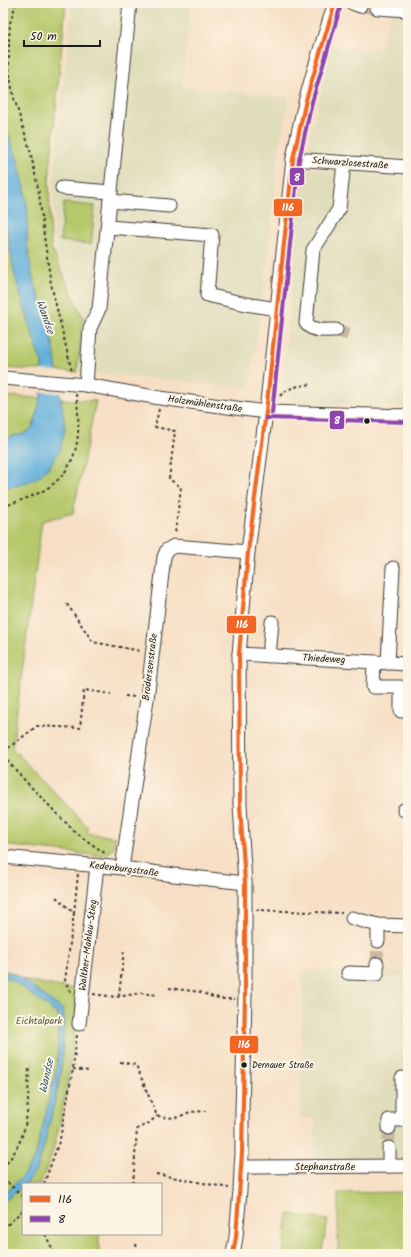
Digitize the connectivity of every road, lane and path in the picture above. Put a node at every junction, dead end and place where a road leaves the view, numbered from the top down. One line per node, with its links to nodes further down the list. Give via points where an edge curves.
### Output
1 (16, 3): 16 (path, via 10,23 11,83 30,150 39,193 51,284)
2 (130, 3): 10 (street)
3 (335, 3): 6 (street, via 305,101)
4 (377, 8): 5 (street)
5 (408, 10)
6 (293, 159): 7 (street, Schwarzlosestraße); 13 (street)
7 (344, 163): 8 (street, Schwarzlosestraße); 14 (street, via 339,209 313,250 306,323 316,329)
8 (408, 168)
9 (62, 188): 10 (street)
10 (111, 196): 11 (street); 12 (street)
11 (169, 206)
12 (108, 227): 13 (street, via 212,235 207,295); 16 (street, via 99,309 90,328)
13 (277, 308): 20 (street)
14 (336, 330)
15 (3, 378): 16 (street, Holzmühlenstraße)
16 (75, 384): 19 (street, Holzmühlenstraße); 22 (path, via 79,430 78,442 69,465 56,482 45,490)
17 (311, 384): 18 (path)
18 (284, 391)
19 (160, 398): 20 (street, Holzmühlenstraße); 23 (path, via 155,427 176,431 169,479 181,488)
20 (266, 412): 21 (street, Holzmühlenstraße); 24 (street)
21 (408, 416)
22 (3, 506)
23 (174, 546): 24 (street); 29 (street, Brodersenstraße, via 166,550 164,557)
24 (248, 552): 30 (street)
25 (393, 568): 33 (street)
26 (67, 604): 29 (path, via 93,642)
27 (272, 622): 31 (street)
28 (396, 635): 33 (street)
29 (152, 653): 42 (street, Brodersenstraße)
30 (239, 654): 31 (street, Thiedeweg); 43 (street, via 240,805)
31 (269, 656): 32 (street, Thiedeweg)
32 (374, 662): 33 (street, Thiedeweg); 36 (street, via 373,687 401,687)
33 (391, 663): 34 (street, Thiedeweg)
34 (408, 664)
35 (111, 694): 37 (path, via 84,690 80,728 37,726)
36 (400, 711)
37 (3, 752)
38 (3, 756): 42 (path, via 76,833)
39 (3, 857): 40 (street, Kedenburgstraße)
40 (79, 864): 41 (street, Kedenburgstraße); 46 (path)
41 (97, 866): 42 (street, Kedenburgstraße); 57 (street, Walther-Mahlau-Stieg)
42 (122, 868): 43 (street, Kedenburgstraße)
43 (245, 883): 45 (street)
44 (56, 897): 46 (path)
45 (244, 911): 47 (path, via 342,913); 58 (street)
46 (74, 913): 57 (path, via 65,981 74,996)
47 (352, 918): 48 (street)
48 (378, 925): 49 (street); 50 (street)
49 (408, 926)
50 (378, 940)
51 (124, 949): 56 (path)
52 (377, 964): 53 (street, via 377,974)
53 (348, 974)
54 (169, 988): 58 (path, via 200,992 223,999)
55 (158, 995): 56 (path, via 141,993)
56 (119, 996): 57 (path)
57 (82, 998): 59 (street, Walther-Mahlau-Stieg)
58 (244, 1000): 71 (street)
59 (78, 1024): 62 (path)
60 (120, 1062): 66 (path, via 136,1064)
61 (29, 1066): 72 (path, via 27,1121 24,1133 12,1157)
62 (73, 1069): 63 (path); 75 (path, via 60,1139)
63 (89, 1071)
64 (402, 1078): 67 (street, via 402,1120 389,1120)
65 (206, 1111): 66 (path, via 190,1112 178,1117)
66 (157, 1116): 76 (path, via 137,1129)
67 (389, 1128)
68 (389, 1148): 69 (street)
69 (389, 1166): 70 (street, Stephanstraße); 71 (street, Stephanstraße)
70 (408, 1166)
71 (241, 1167): 77 (street)
72 (3, 1168)
73 (156, 1174): 77 (path)
74 (3, 1178): 78 (path)
75 (44, 1183)
76 (133, 1183)
77 (240, 1190): 85 (street)
78 (22, 1196)
79 (22, 1211): 80 (path)
80 (3, 1229)
81 (46, 1235): 83 (path)
82 (136, 1244): 84 (path)
83 (55, 1254)
84 (138, 1254)
85 (233, 1254)

